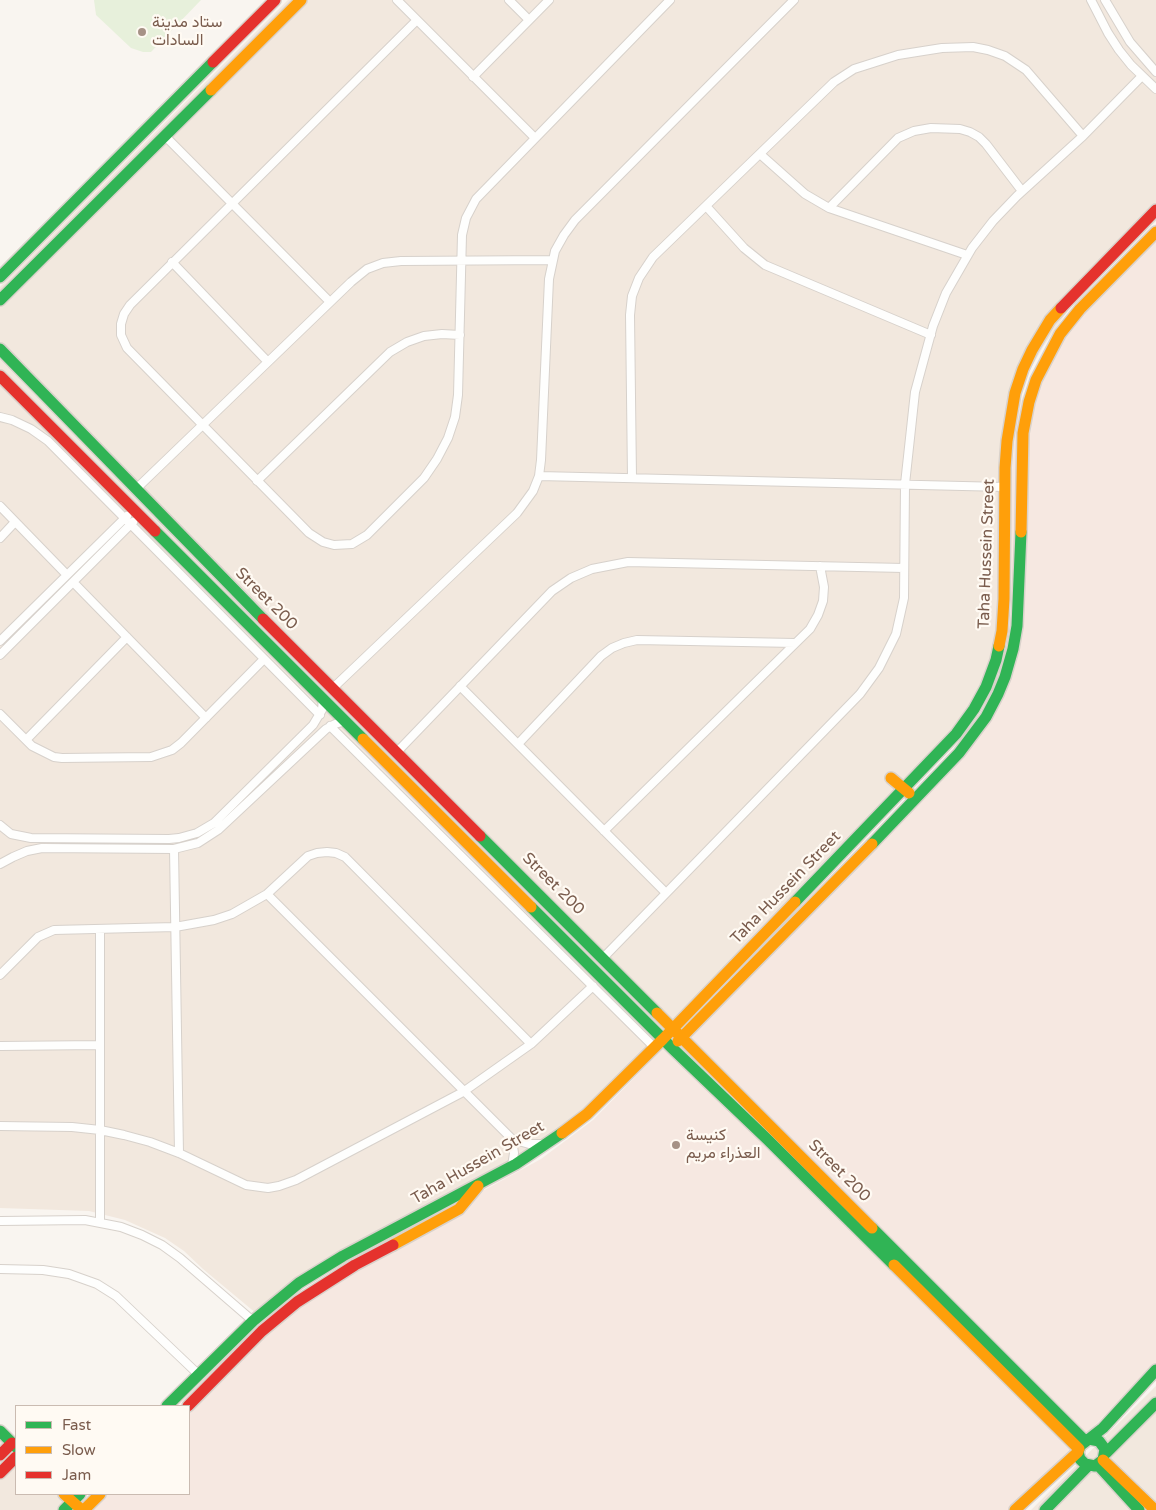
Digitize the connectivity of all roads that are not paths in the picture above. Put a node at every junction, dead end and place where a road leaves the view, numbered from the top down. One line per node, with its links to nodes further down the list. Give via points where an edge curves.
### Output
1 (275, 0): 30 (main road)
2 (301, 0): 16 (main road)
3 (397, 0): 10 (street)
4 (510, 0): 11 (street)
5 (549, 0): 11 (street)
6 (670, 0): 18 (street)
7 (794, 0): 28 (street, via 574,220)
8 (1091, 0): 13 (street, via 1119,50)
9 (1105, 0): 12 (street, via 1130,42)
10 (416, 20): 14 (street); 21 (street)
11 (529, 20): 14 (street)
12 (1156, 72)
13 (1142, 76): 15 (street); 17 (street)
14 (473, 77): 18 (street)
15 (1156, 89)
16 (165, 136): 21 (street); 31 (main road)
17 (1083, 136): 19 (street, via 1033,76 1012,60 981,48 942,48 898,55 854,69 834,82); 20 (street)
18 (535, 138): 27 (street, via 476,199 462,235)
19 (760, 154): 22 (street); 23 (street, via 805,194)
20 (1022, 191): 23 (street, via 975,134 960,129 931,128 898,138); 26 (street, via 993,220)
21 (232, 203): 29 (street); 32 (street)
22 (706, 206): 34 (street, via 750,254 765,265); 41 (street, via 648,263 632,296)
23 (829, 208): 26 (street)
24 (1156, 210): 44 (main road, Taha Hussein Street, via 1050,320 1032,350 1020,377 1011,415)
25 (1156, 232): 74 (main road, Taha Hussein Street, via 1080,309 1060,334 1036,380 1023,433 1020,590 1013,649 998,694 986,716 967,743)
26 (968, 254): 34 (street, via 946,293)
27 (461, 260): 28 (street); 32 (street, via 392,261 375,266 356,277); 33 (street)
28 (552, 260): 40 (street)
29 (172, 262): 36 (street); 39 (street, via 126,309 121,334 127,348)
30 (0, 277)
31 (0, 300)
32 (330, 302): 36 (street)
33 (460, 335): 42 (street, via 424,336 390,352); 42 (street, via 457,406 443,448 424,478 362,538 340,546 318,540)
34 (931, 335): 43 (street, via 915,392)
35 (0, 349): 45 (main road, Street 200)
36 (268, 362): 39 (street)
37 (0, 376): 47 (main road, Street 200)
38 (0, 417): 48 (street, via 31,429 48,441)
39 (202, 425): 42 (street); 45 (street)
40 (538, 476): 41 (street); 62 (street, via 517,513)
41 (632, 478): 43 (street)
42 (258, 481)
43 (905, 484): 44 (street); 53 (street)
44 (1005, 487): 73 (main road, Taha Hussein Street, via 1004,599 1002,631 994,667 965,722)
45 (136, 489): 62 (main road, Street 200)
46 (0, 506): 49 (street)
47 (136, 512): 48 (street); 50 (street); 63 (main road, Street 200)
48 (124, 518): 50 (street); 54 (street)
49 (16, 522): 51 (street); 54 (street)
50 (131, 525): 55 (street); 60 (street)
51 (0, 538)
52 (820, 566): 53 (street); 58 (street, via 824,586 821,608 810,629); 61 (street, via 628,562 592,569 552,591)
53 (904, 568): 79 (street, via 904,598 899,622 891,646 873,677)
54 (67, 575): 57 (street)
55 (73, 582): 56 (street); 59 (street)
56 (127, 638): 66 (street); 69 (street)
57 (0, 641)
58 (796, 643): 70 (street, via 637,640 624,643 601,656); 76 (street)
59 (0, 655)
60 (264, 659): 65 (street); 66 (street)
61 (460, 686): 70 (street); 71 (street)
62 (333, 688): 71 (main road, Street 200)
63 (323, 698): 65 (street); 67 (main road, Street 200)
64 (0, 714): 69 (street)
65 (320, 715): 75 (street, via 314,725 214,823 188,836 169,839 24,838 11,834)
66 (206, 718): 69 (street, via 172,750 151,757 62,758 46,754)
67 (346, 721): 68 (street); 88 (main road, Street 200)
68 (330, 726): 77 (street, via 208,837); 85 (street)
69 (26, 740)
70 (518, 744): 76 (street)
71 (397, 752): 83 (main road, Street 200)
72 (892, 778): 73 (main road)
73 (905, 789): 74 (main road); 86 (main road, Taha Hussein Street)
74 (916, 799): 87 (main road, Taha Hussein Street)
75 (0, 825)
76 (604, 831): 79 (street)
77 (174, 849): 78 (street, via 42,848 27,851); 81 (street)
78 (0, 864)
79 (666, 893): 83 (street)
80 (267, 894): 81 (street, via 214,920); 89 (street, via 308,856 327,852 345,857); 94 (street)
81 (176, 927): 82 (street); 99 (street)
82 (100, 930): 84 (street, via 46,933); 90 (street)
83 (603, 958): 86 (main road, Street 200)
84 (0, 975)
85 (593, 986): 89 (street); 92 (street)
86 (673, 1028): 87 (main road, Street 200); 88 (main road, Taha Hussein Street)
87 (682, 1037): 93 (main road, Taha Hussein Street); 113 (main road, Street 200)
88 (663, 1039): 92 (main road, Taha Hussein Street); 93 (main road, Street 200)
89 (530, 1044): 94 (street)
90 (100, 1045): 91 (street); 96 (street)
91 (0, 1046)
92 (654, 1047): 98 (main road, Taha Hussein Street, via 599,1103)
93 (672, 1048): 113 (main road, Street 200)
94 (463, 1092): 97 (street); 99 (street, via 279,1186 246,1185)
95 (0, 1126): 96 (street)
96 (100, 1130): 99 (street); 103 (street)
97 (512, 1139): 98 (street, via 529,1144); 100 (street)
98 (548, 1144): 100 (main road, Taha Hussein Street)
99 (179, 1153)
100 (512, 1166): 101 (main road, Taha Hussein Street)
101 (480, 1183): 105 (main road, Taha Hussein Street, via 328,1264); 110 (main road, Taha Hussein Street, via 459,1209 355,1265 303,1298 262,1331)
102 (0, 1221): 103 (street)
103 (100, 1222): 105 (street, via 135,1232 162,1245)
104 (0, 1269): 107 (street, via 52,1271 97,1284 122,1301)
105 (253, 1321): 107 (main road, Taha Hussein Street)
106 (1156, 1370): 113 (main road)
107 (199, 1375): 109 (main road, Taha Hussein Street)
108 (1156, 1403): 116 (main road)
109 (168, 1405)
110 (189, 1405)
111 (0, 1432): 112 (main road)
112 (14, 1445): 114 (main road)
113 (1083, 1445): 116 (main road, via 1080,1459); 116 (main road, via 1099,1441 1104,1446); 122 (main road)
114 (0, 1455)
115 (15, 1458): 117 (main road)
116 (1099, 1461): 120 (main road); 123 (main road); 124 (main road)
117 (0, 1473)
118 (99, 1495): 121 (main road)
119 (70, 1500): 121 (main road)
120 (1154, 1507)
121 (83, 1510)
122 (1015, 1510)
123 (1046, 1510)
124 (1138, 1510)

